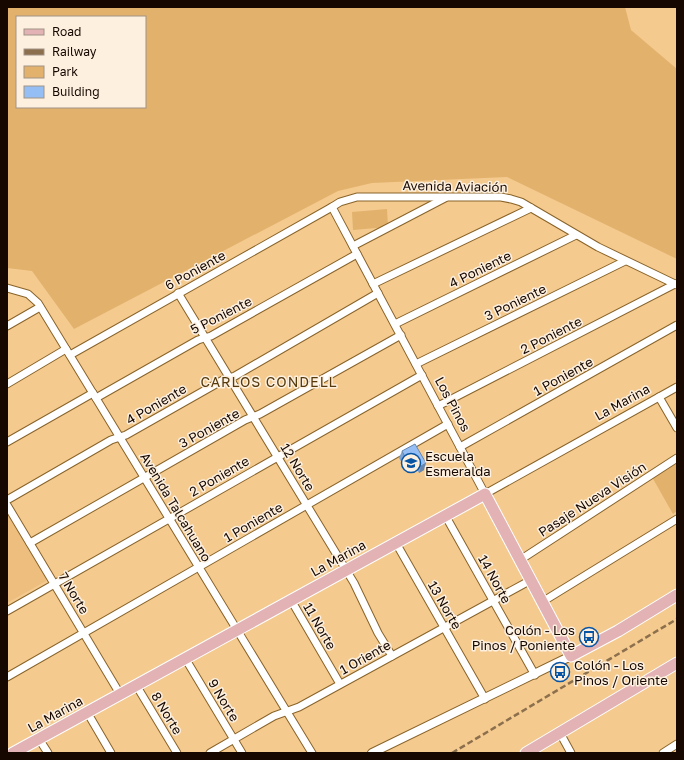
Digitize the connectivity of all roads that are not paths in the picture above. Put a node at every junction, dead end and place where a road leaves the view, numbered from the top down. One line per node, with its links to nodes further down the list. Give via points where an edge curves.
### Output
1 (446, 197): 2 (street, Avenida Aviación, via 361,197 348,199); 3 (street, Avenida Aviación, via 506,198); 5 (street)
2 (332, 207): 5 (street, Los Pinos); 11 (street, 6 Poniente)
3 (532, 208): 4 (street, Avenida Aviación); 8 (street)
4 (576, 235): 7 (street, Avenida Aviación); 14 (street, 4 Poniente)
5 (353, 246): 6 (street, Los Pinos)
6 (357, 254): 8 (street, Los Pinos); 18 (street, 5 Poniente)
7 (625, 261): 9 (street, Avenida Aviación); 20 (street, 3 Poniente)
8 (374, 284): 12 (street, Los Pinos)
9 (676, 285): 27 (street, 2 Poniente)
10 (7, 288): 13 (street, Avenida Talcahuano, via 28,294)
11 (178, 293): 18 (street, 12 Norte); 19 (street, 6 Poniente)
12 (378, 293): 14 (street, Los Pinos); 22 (street, 4 Poniente)
13 (40, 307): 16 (street); 19 (street, Avenida Talcahuano)
14 (395, 324): 17 (street, Los Pinos)
15 (677, 325): 33 (street, 1 Poniente)
16 (7, 326)
17 (401, 335): 20 (street, Los Pinos); 28 (street, 3 Poniente)
18 (205, 338): 22 (street, 12 Norte); 25 (street, 5 Poniente)
19 (68, 352): 23 (street, 6 Poniente); 25 (street, Avenida Talcahuano)
20 (416, 364): 21 (street, Los Pinos)
21 (422, 375): 27 (street, Los Pinos); 34 (street, 2 Poniente)
22 (229, 378): 28 (street, 12 Norte); 31 (street, 4 Poniente)
23 (7, 384)
24 (677, 388): 26 (street, La Marina)
25 (94, 396): 31 (street, Avenida Talcahuano); 32 (street, 5 Poniente)
26 (659, 397): 30 (street); 37 (street, La Marina)
27 (438, 406): 29 (street, Los Pinos)
28 (254, 417): 34 (street, 12 Norte); 36 (street, 3 Poniente)
29 (448, 424): 33 (street, Los Pinos); 40 (street, 1 Poniente)
30 (677, 428)
31 (120, 437): 36 (street, Avenida Talcahuano); 38 (street, 4 Poniente)
32 (7, 442)
33 (460, 447): 37 (street, Los Pinos)
34 (277, 457): 40 (street, 12 Norte); 42 (street, 2 Poniente)
35 (677, 458): 46 (street, Pasaje Nueva Visión)
36 (145, 478): 42 (street, Avenida Talcahuano); 44 (street, 3 Poniente)
37 (485, 494): 41 (main road, La Marina); 46 (main road, Los Pinos)
38 (7, 500)
39 (7, 505): 44 (street, 7 Norte)
40 (307, 505): 47 (street, 1 Poniente); 48 (street, 12 Norte)
41 (446, 515): 45 (main road, La Marina); 53 (street, 14 Norte)
42 (169, 518): 47 (street, Avenida Talcahuano); 50 (street, 2 Poniente)
43 (677, 519): 54 (street)
44 (30, 543): 50 (street, 7 Norte)
45 (396, 543): 48 (main road, La Marina); 56 (street, 13 Norte)
46 (520, 560): 49 (main road, Los Pinos)
47 (199, 567): 57 (street, Avenida Talcahuano); 58 (street, 1 Poniente)
48 (346, 570): 52 (main road, La Marina); 59 (street, 12 Norte)
49 (531, 580): 53 (street, 1 Oriente); 54 (main road, Los Pinos)
50 (55, 584): 55 (street, 2 Poniente); 58 (street, 7 Norte)
51 (677, 595): 60 (main road)
52 (291, 600): 57 (main road, La Marina); 65 (street, 11 Norte)
53 (494, 601): 56 (street, 1 Oriente); 63 (street, 14 Norte)
54 (542, 602): 60 (main road, Los Pinos)
55 (7, 611)
56 (444, 628): 59 (street, 1 Oriente); 68 (street, 13 Norte)
57 (237, 630): 61 (main road, La Marina); 69 (street, Avenida Talcahuano)
58 (84, 633): 64 (street, 1 Poniente); 67 (street, 7 Norte)
59 (392, 656): 65 (street, 1 Oriente)
60 (571, 656): 63 (street)
61 (185, 658): 66 (main road, La Marina); 73 (street, 9 Norte)
62 (677, 663): 71 (main road)
63 (535, 675): 68 (street)
64 (7, 677)
65 (340, 684): 69 (street, 1 Oriente)
66 (136, 685): 67 (main road, La Marina); 78 (street, 8 Norte)
67 (120, 694): 70 (main road, La Marina)
68 (485, 699): 82 (street)
69 (287, 711): 73 (street, 1 Oriente); 81 (street, Avenida Talcahuano)
70 (87, 712): 72 (main road, La Marina); 77 (street)
71 (560, 733): 83 (main road); 84 (street)
72 (39, 739): 75 (main road, La Marina); 76 (street)
73 (234, 739): 79 (street, 1 Oriente); 80 (street, 9 Norte)
74 (677, 744): 85 (street)
75 (13, 753)
76 (48, 753)
77 (112, 753)
78 (177, 753)
79 (210, 753)
80 (242, 753)
81 (312, 753)
82 (372, 753)
83 (526, 753)
84 (571, 753)
85 (663, 753)

